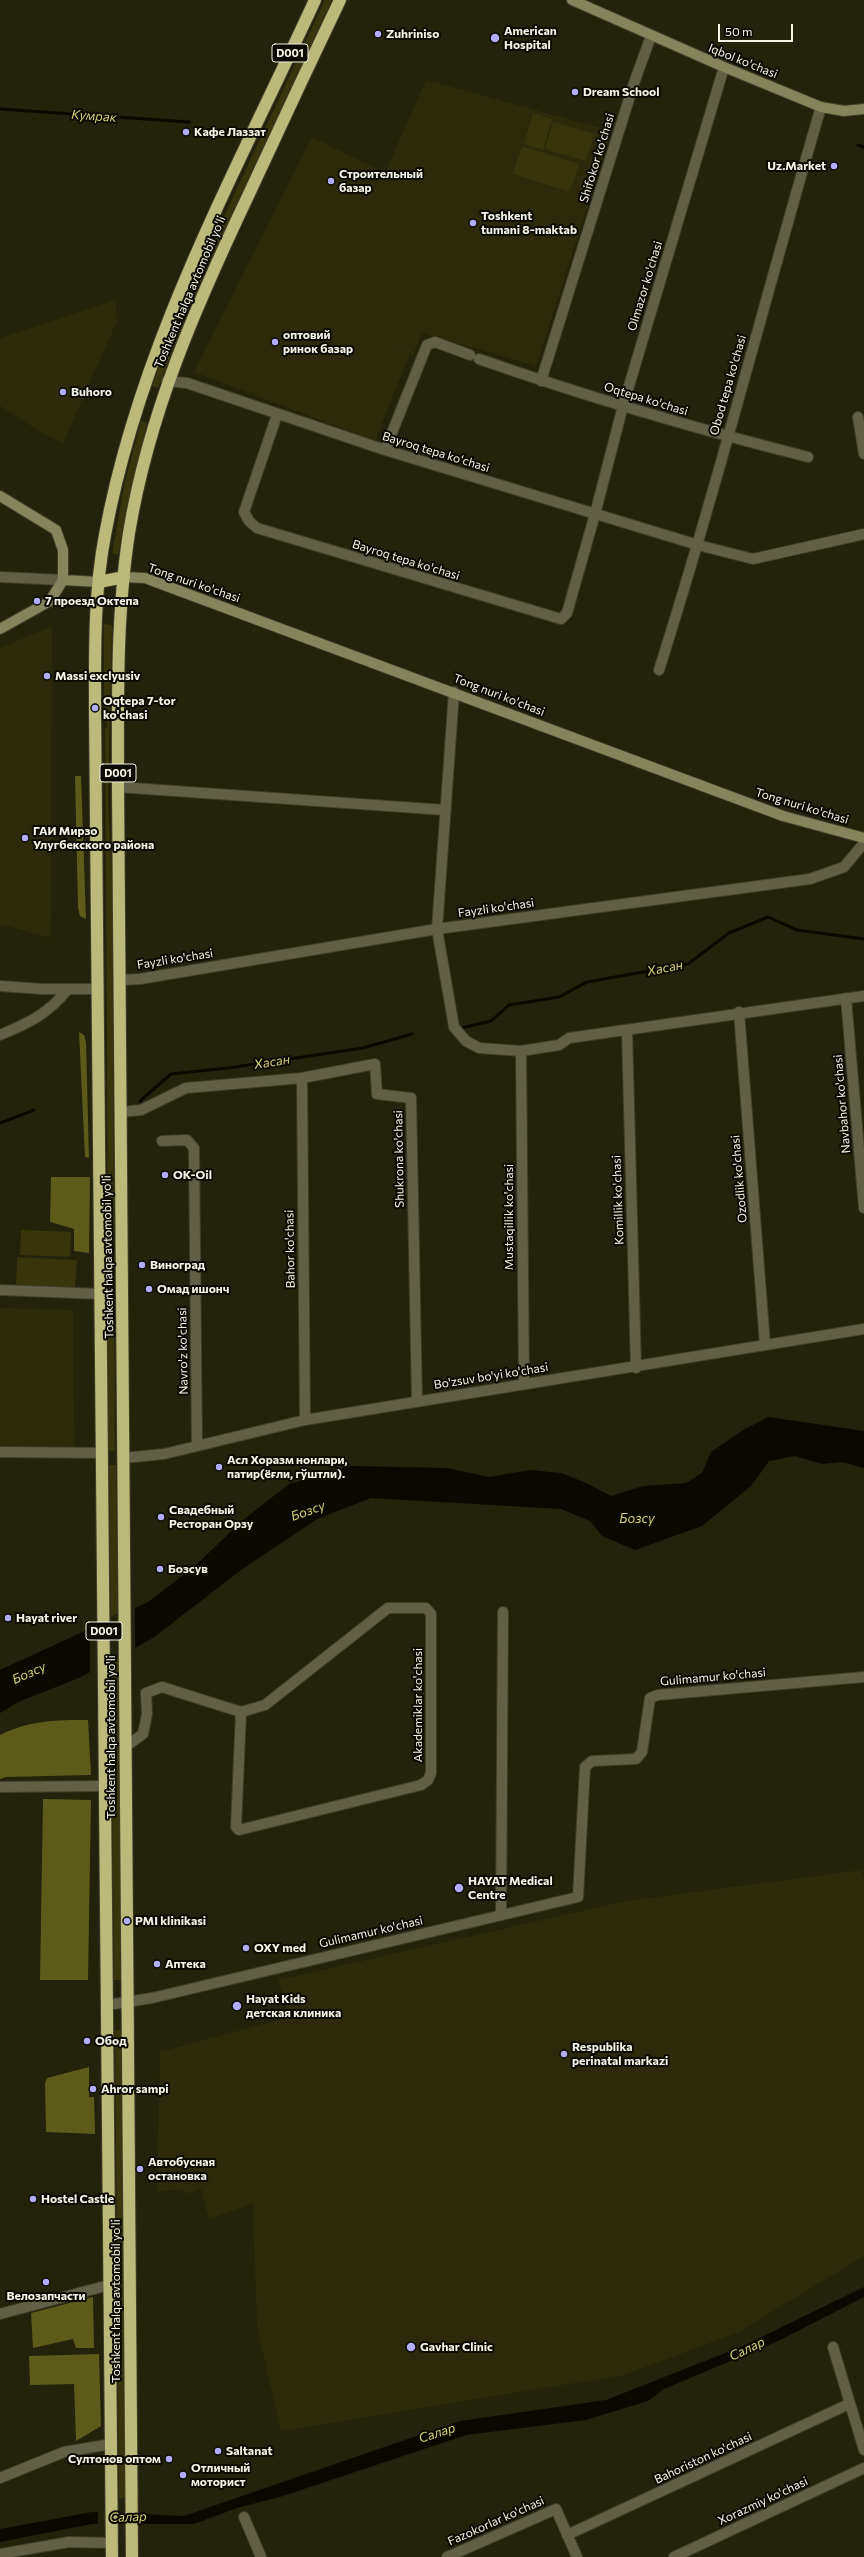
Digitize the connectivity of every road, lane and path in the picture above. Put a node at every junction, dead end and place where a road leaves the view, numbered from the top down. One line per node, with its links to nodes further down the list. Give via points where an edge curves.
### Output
1 (315, 0): 24 (highway, Toshkent halqa avtomobil yo'li / D001, via 195,254 152,362 118,477 104,536)
2 (340, 0): 8 (highway, Toshkent halqa avtomobil yo'li / D001, via 216,263)
3 (572, 0): 4 (street, Iqbol ko'chasi)
4 (651, 36): 5 (street, Iqbol ko'chasi); 9 (street, Shifokor ko'chasi)
5 (724, 67): 6 (street, Iqbol ko'chasi); 10 (street, Olmazor ko'chasi)
6 (822, 107): 7 (street, Iqbol ko'chasi, via 844,111); 13 (street, Obod tepa ko'chasi)
7 (864, 109)
8 (167, 381): 11 (street, Bayroq tepa koʻchasi, via 187,383); 22 (highway, Toshkent halqa avtomobil yo'li / D001, via 138,491)
9 (541, 381): 10 (street, Oqtepa ko'chasi); 14 (street, Oqtepa ko'chasi, via 435,342 427,345)
10 (623, 406): 13 (street, Oqtepa ko'chasi); 18 (street, Olmazor ko'chasi)
11 (277, 415): 14 (street, Bayroq tepa koʻchasi); 18 (street, Bayroq tepa ko'chasi, via 244,512 257,528 561,619 567,613)
12 (858, 417): 15 (street)
13 (726, 436): 16 (street, Oqtepa ko'chasi); 20 (street, Obod tepa ko'chasi)
14 (384, 450): 18 (street, Bayroq tepa koʻchasi)
15 (864, 454)
16 (808, 457)
17 (0, 496): 23 (street, via 56,530 63,550)
18 (596, 514): 20 (street, Bayroq tepa koʻchasi)
19 (864, 534): 20 (street, Bayroq tepa koʻchasi, via 753,559)
20 (698, 545): 26 (street, Obod tepa ko'chasi)
21 (0, 577): 23 (street)
22 (124, 577): 24 (highway); 27 (street, Tong nuri ko'chasi, via 145,578); 28 (highway, Toshkent halqa avtomobil yo'li / D001, via 120,629)
23 (63, 580): 24 (street); 25 (street, via 50,602)
24 (99, 582): 36 (highway, Toshkent halqa avtomobil yo'li / D001, via 95,708)
25 (0, 629)
26 (659, 670)
27 (454, 692): 29 (street); 30 (street, Tong nuri ko'chasi, via 783,816)
28 (118, 787): 29 (street); 33 (highway, Toshkent halqa avtomobil yo'li / D001)
29 (445, 810): 32 (street)
30 (864, 838)
31 (864, 843): 32 (street, Fayzli ko'chasi, via 844,867 810,879)
32 (437, 929): 33 (street, Fayzli ko'chasi, via 140,979); 42 (street, via 454,1027 466,1041 479,1048)
33 (119, 980): 44 (highway, Toshkent halqa avtomobil yo'li / D001)
34 (0, 986): 35 (street)
35 (68, 989): 36 (street); 41 (street, via 51,1008 24,1025)
36 (98, 989): 47 (highway, Toshkent halqa avtomobil yo'li / D001)
37 (864, 996): 38 (street)
38 (846, 998): 39 (street); 46 (street, Navbahor ko'chasi)
39 (739, 1012): 40 (street); 52 (street, Ozodlik ko'chasi)
40 (627, 1031): 42 (street, via 569,1038 559,1045); 53 (street, Komillik ko'chasi)
41 (0, 1035)
42 (521, 1051): 54 (street, Mustaqillik ko'chasi)
43 (302, 1078): 44 (street, Shukrona ko'chasi, via 186,1088 141,1110); 55 (street, Shukrona ko'chasi, via 375,1064 377,1094 411,1098); 56 (street, Bahor ko'chasi)
44 (120, 1112): 48 (highway, Toshkent halqa avtomobil yo'li / D001)
45 (162, 1141): 57 (street, Navro'z ko'chasi, via 186,1140 194,1148)
46 (864, 1208)
47 (101, 1261): 48 (highway); 50 (highway, Toshkent halqa avtomobil yo'li / D001)
48 (122, 1261): 60 (highway, Toshkent halqa avtomobil yo'li / D001)
49 (0, 1290): 50 (street)
50 (101, 1294): 59 (highway, Toshkent halqa avtomobil yo'li / D001)
51 (864, 1329): 52 (street, Bo'zsuv bo'yi ko'chasi)
52 (765, 1344): 53 (street, Bo'zsuv bo'yi ko'chasi)
53 (636, 1368): 54 (street, Bo'zsuv bo'yi ko'chasi)
54 (524, 1384): 55 (street, Bo'zsuv bo'yi ko'chasi)
55 (417, 1402): 56 (street, Bo'zsuv bo'yi ko'chasi)
56 (305, 1420): 57 (street, Bo'zsuv bo'yi ko'chasi)
57 (197, 1445): 60 (street, Bo'zsuv bo'yi ko'chasi, via 164,1454)
58 (0, 1452): 59 (street)
59 (103, 1453): 65 (highway, Toshkent halqa avtomobil yo'li / D001)
60 (124, 1458): 64 (highway, Toshkent halqa avtomobil yo'li / D001)
61 (503, 1612): 67 (street)
62 (864, 1677): 67 (street, Gulimamur ko'chasi, via 658,1695 650,1698 642,1752 636,1759 592,1761 585,1767 578,1897)
63 (241, 1712): 63 (street, Akademiklar ko'chasi, via 265,1705 388,1608 426,1608 431,1614 431,1772 428,1780 421,1785 239,1830 236,1827); 64 (street, via 162,1687 146,1693 147,1714 143,1734)
64 (125, 1747): 68 (highway, Toshkent halqa avtomobil yo'li / D001)
65 (105, 1786): 66 (street); 69 (highway, Toshkent halqa avtomobil yo'li / D001)
66 (0, 1787)
67 (501, 1915): 68 (street, Gulimamur ko'chasi)
68 (127, 2002): 69 (street, Gulimamur ko'chasi); 83 (highway, Toshkent halqa avtomobil yo'li / D001)
69 (107, 2005): 70 (highway, Toshkent halqa avtomobil yo'li / D001)
70 (109, 2285): 71 (street); 74 (highway, Toshkent halqa avtomobil yo'li / D001)
71 (0, 2314)
72 (833, 2347): 73 (street)
73 (849, 2404): 75 (street); 79 (street, Bahoriston ko'chasi)
74 (111, 2444): 77 (street, via 64,2452); 80 (highway, Toshkent halqa avtomobil yo'li / D001)
75 (864, 2450)
76 (864, 2468): 87 (street, Xorazmiy ko'chasi)
77 (0, 2478)
78 (244, 2517): 84 (street)
79 (567, 2535): 85 (street, Fazokorlar ko'chasi, via 556,2509); 86 (street)
80 (112, 2538): 81 (street); 82 (highway, Toshkent halqa avtomobil yo'li / D001)
81 (0, 2554)
82 (112, 2557)
83 (132, 2557)
84 (260, 2557)
85 (447, 2557)
86 (577, 2557)
87 (674, 2557)

